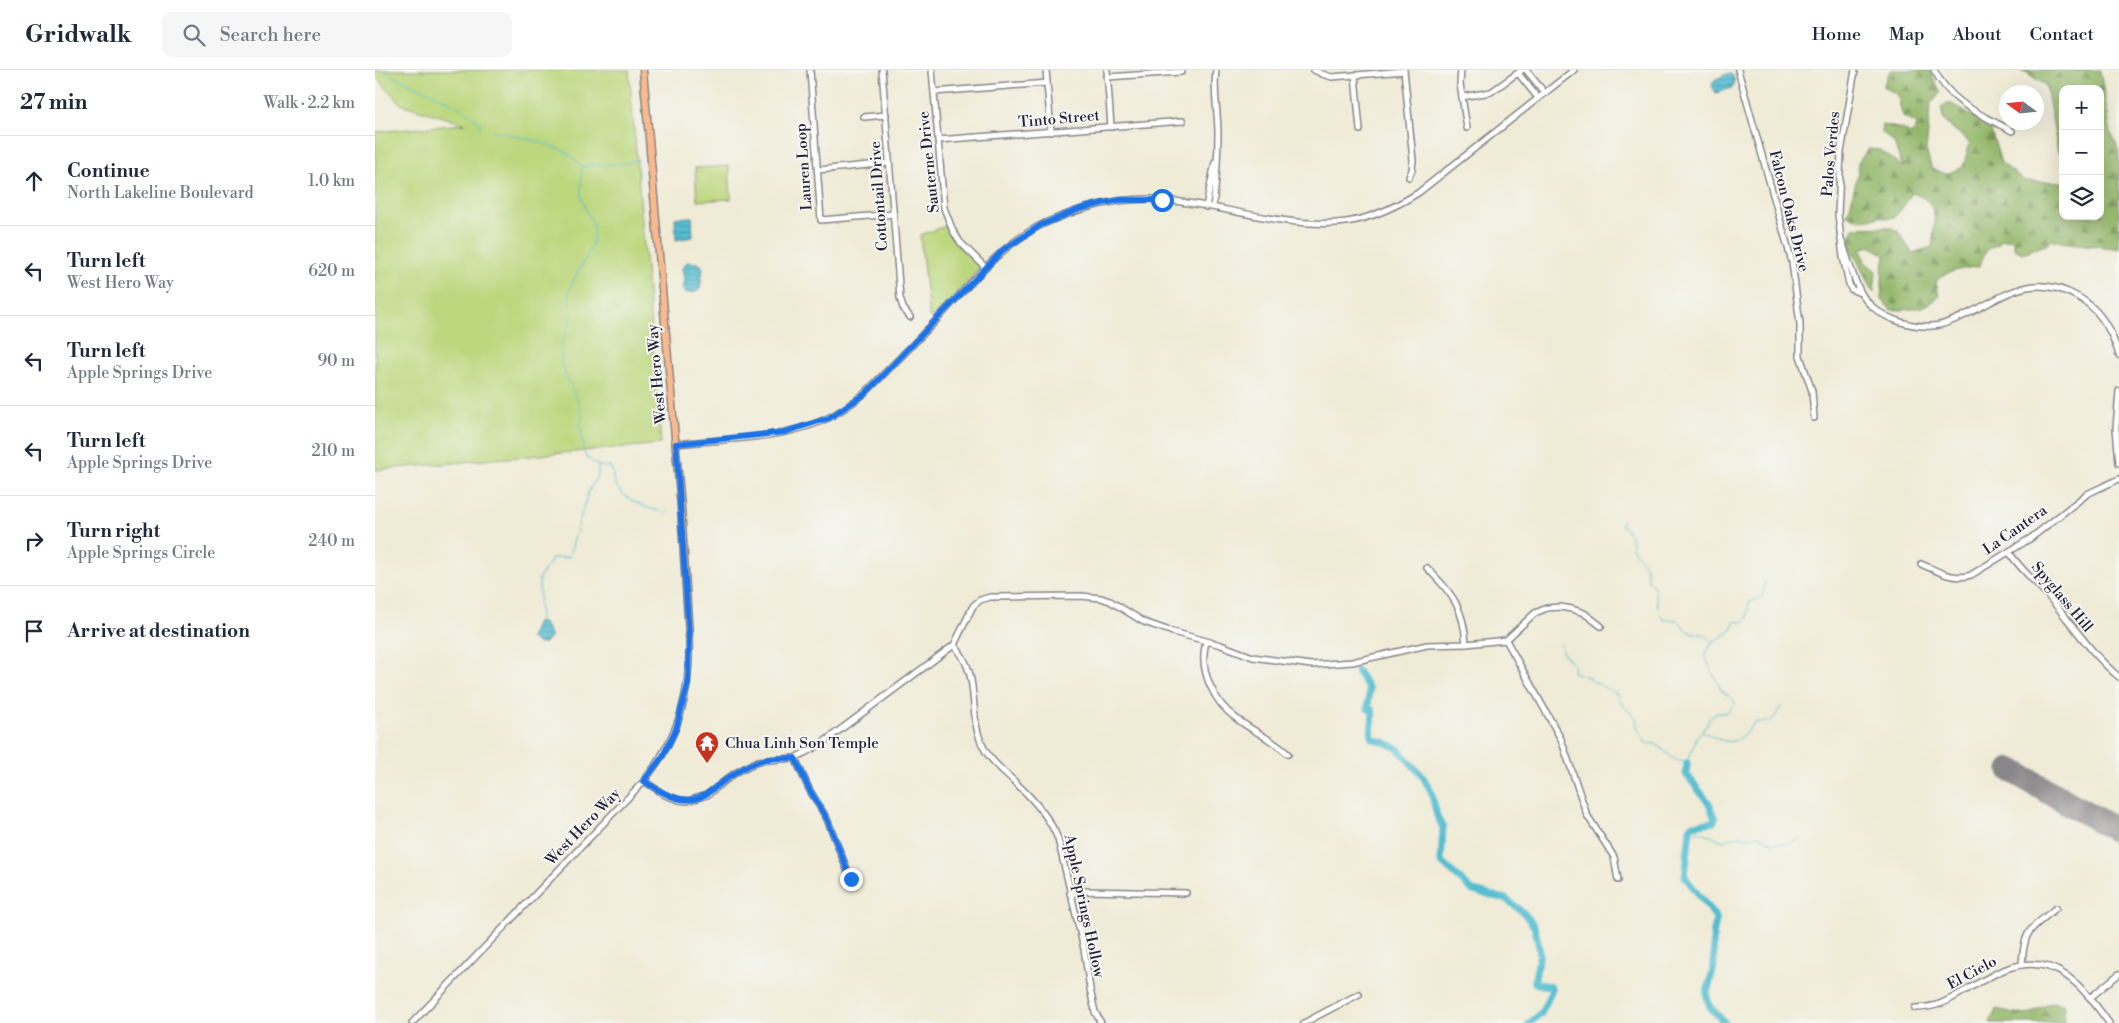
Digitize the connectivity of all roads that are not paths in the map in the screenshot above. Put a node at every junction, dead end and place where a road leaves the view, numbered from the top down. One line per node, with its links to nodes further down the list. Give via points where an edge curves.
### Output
1 (643, 70): 43 (main road, West Hero Way)
2 (810, 70): 34 (street, Lauren Loop)
3 (882, 70): 24 (street, Cottontail Drive)
4 (932, 70): 20 (street, Sauterne Drive)
5 (1046, 70): 19 (street)
6 (1107, 70): 18 (street)
7 (1216, 70): 36 (street, via 1217,157)
8 (1314, 70): 17 (street, via 1333,77)
9 (1404, 70): 17 (street); 35 (street, via 1413,160)
10 (1461, 70): 22 (street, via 1459,84)
11 (1574, 70): 21 (street)
12 (1738, 70): 42 (street, Falcon Oaks Drive, via 1792,262 1800,356 1812,391)
13 (1855, 70): 40 (street, Palos Verdes, via 1841,152 1838,222 1841,241 1860,293 1886,317 1931,326 1957,319 2016,289 2035,286 2055,288 2072,294 2093,308 2111,332)
14 (1933, 70): 30 (street, via 1945,88 1964,106)
15 (1522, 71): 21 (street); 22 (street, via 1491,92); 23 (street)
16 (1181, 72): 18 (street)
17 (1355, 75): 29 (street)
18 (1107, 77): 27 (street)
19 (1047, 83): 20 (street); 31 (street)
20 (934, 92): 32 (street, Sauterne Drive)
21 (1545, 93): 23 (street)
22 (1462, 96): 28 (street)
23 (1538, 98): 36 (street, via 1418,192 1380,212 1339,223 1313,223)
24 (886, 115): 25 (street); 33 (street, Cottontail Drive)
25 (864, 117)
26 (1183, 121): 27 (street, Tinto Street)
27 (1111, 127): 31 (street, Tinto Street)
28 (1467, 128)
29 (1360, 130)
30 (2012, 131)
31 (1051, 132): 32 (street, Tinto Street)
32 (938, 140): 38 (street, Sauterne Drive, via 948,221 960,242)
33 (889, 163): 34 (street); 37 (street, Cottontail Drive)
34 (818, 170): 37 (street, Lauren Loop, via 821,220)
35 (1409, 177)
36 (1209, 207): 38 (street, via 1151,199 1121,200 1080,209 1041,225 1003,250)
37 (894, 214): 39 (street, Cottontail Drive, via 900,298)
38 (986, 268): 43 (street, via 865,394 829,418 785,432)
39 (910, 317)
40 (2119, 355)
41 (2119, 391): 44 (street, via 2116,428)
42 (1814, 418)
43 (676, 444): 50 (main road, West Hero Way)
44 (2119, 463)
45 (2119, 479): 46 (street, La Cantera, via 2087,494)
46 (2009, 552): 47 (street, La Cantera, via 1977,572 1961,577 1940,573); 55 (street, Spyglass Hill, via 2086,645)
47 (1921, 564)
48 (1427, 568): 53 (street, via 1459,606)
49 (1601, 626): 51 (street, via 1584,613 1560,607 1547,608 1535,613)
50 (689, 636): 58 (street, West Hero Way, via 688,684 681,715 663,756)
51 (1506, 640): 53 (street); 59 (street, via 1561,739 1587,815 1614,857)
52 (1206, 642): 53 (street, via 1253,657 1324,665 1427,645); 54 (street, via 1151,625 1110,601 1081,596 990,597 973,606); 56 (street, via 1204,669 1219,700 1237,720 1271,739)
53 (1466, 644)
54 (954, 645): 57 (street, via 821,744); 62 (street, Apple Springs Hollow, via 969,667 983,748 1038,806 1053,827 1062,849)
55 (2119, 677)
56 (1288, 754)
57 (795, 758): 58 (street, via 758,761 735,773 707,795 688,801 665,795); 60 (street, via 827,819)
58 (644, 781): 69 (street, West Hero Way)
59 (1618, 880)
60 (852, 882)
61 (1186, 892): 62 (street, via 1099,891)
62 (1071, 894): 70 (street, Apple Springs Hollow, via 1084,949 1089,989)
63 (2056, 908): 64 (street, via 2027,933)
64 (2022, 965): 67 (street, El Cielo, via 2047,966 2062,972); 68 (street, El Cielo, via 1996,973 1938,1006)
65 (2119, 974): 67 (street)
66 (1359, 994): 71 (street)
67 (2091, 997): 72 (street, El Cielo)
68 (1915, 1008)
69 (412, 1023)
70 (1101, 1023)
71 (1304, 1023)
72 (2109, 1023)

